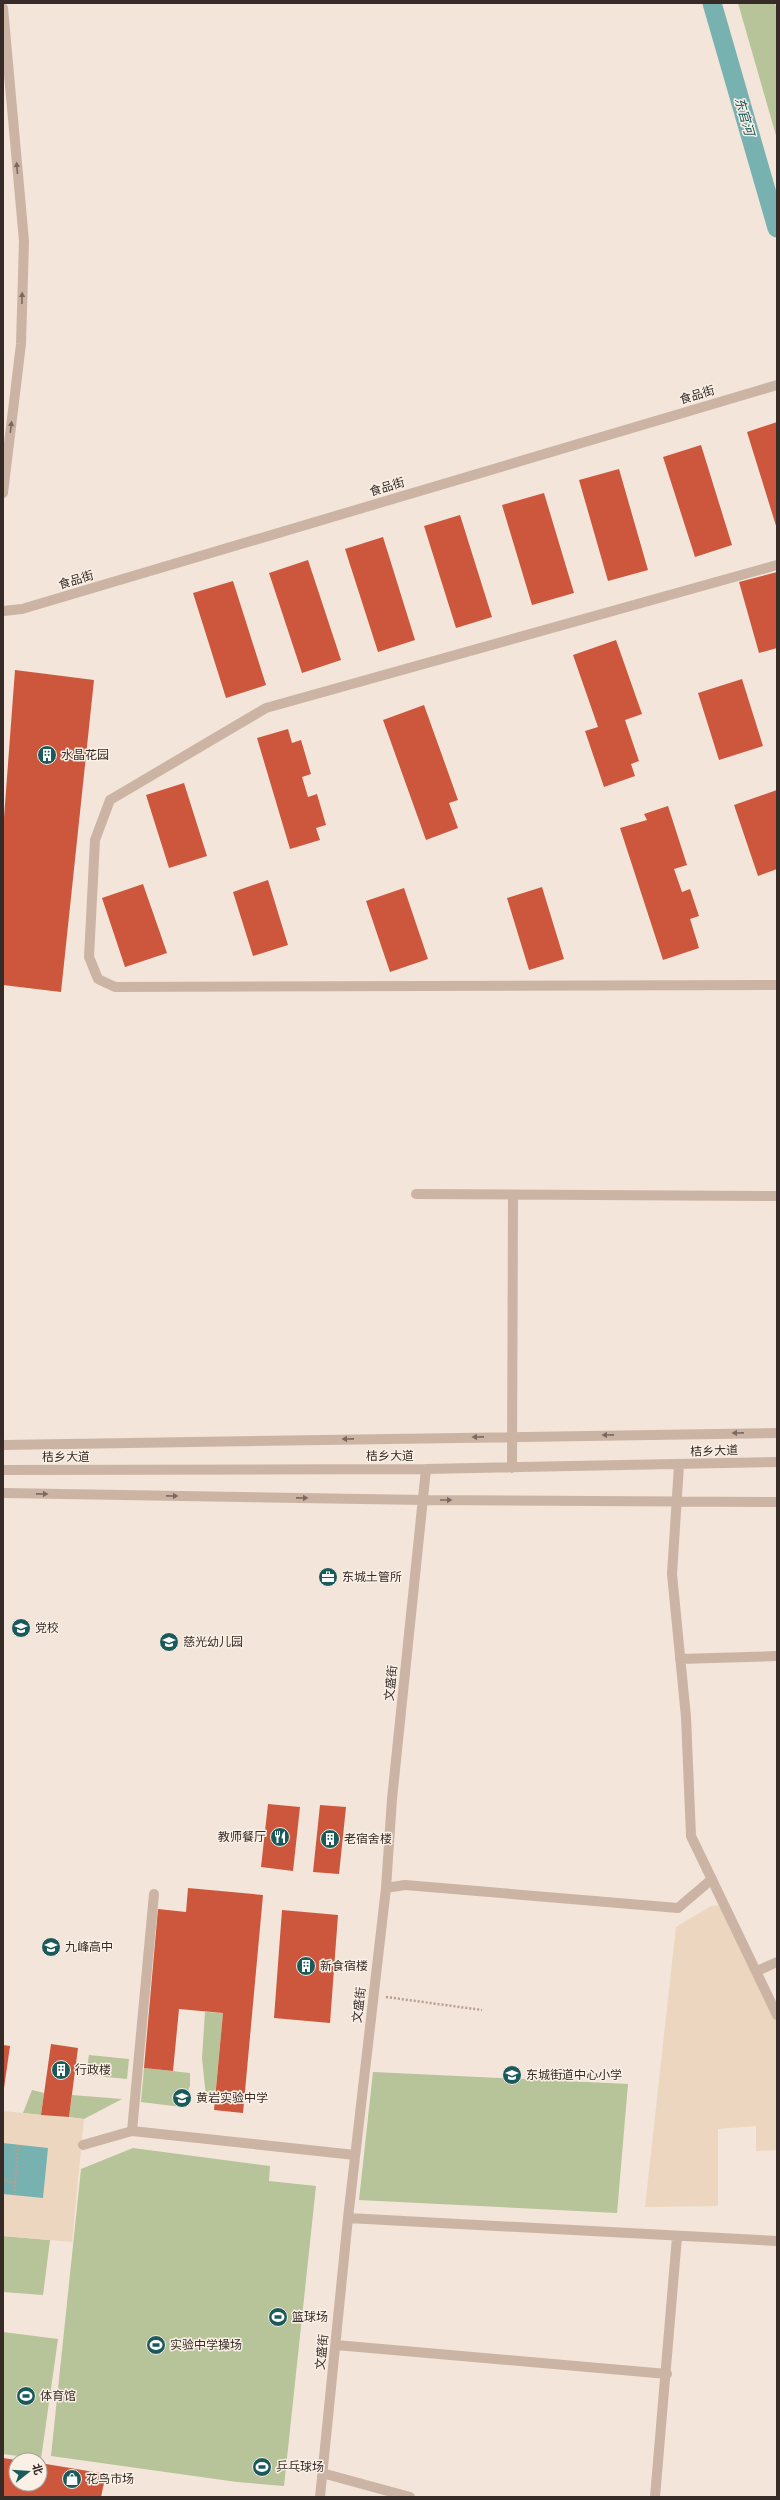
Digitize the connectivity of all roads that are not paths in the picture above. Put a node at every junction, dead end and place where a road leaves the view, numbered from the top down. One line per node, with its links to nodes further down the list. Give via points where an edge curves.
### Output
1 (3, 8): 3 (street, one-way to 1, via 21,344 24,241)
2 (777, 385): 5 (street, 食品街, via 22,609)
3 (3, 494)
4 (777, 565): 6 (street, via 266,708 110,800 95,840 89,957 98,979 115,987)
5 (3, 611)
6 (777, 985)
7 (416, 1194): 8 (street)
8 (513, 1195): 9 (street); 11 (street)
9 (777, 1196)
10 (777, 1433): 11 (street, one-way to 11)
11 (512, 1437): 12 (street, one-way to 12); 15 (street)
12 (3, 1444)
13 (777, 1462): 14 (street, 桔乡大道)
14 (679, 1465): 15 (street, 桔乡大道); 20 (street)
15 (512, 1468): 16 (street, 桔乡大道)
16 (426, 1469): 17 (street, 桔乡大道); 19 (street, 文盛街)
17 (3, 1470)
18 (3, 1494): 19 (street, one-way to 19)
19 (423, 1500): 20 (street, one-way to 20); 25 (street, 文盛街, via 392,1799)
20 (677, 1502): 21 (street); 23 (street, via 672,1574)
21 (777, 1502)
22 (777, 1656): 23 (street)
23 (680, 1659): 24 (street, via 686,1717 691,1836)
24 (712, 1878): 25 (street, via 678,1908 405,1885); 28 (street)
25 (386, 1888): 32 (street, 文盛街)
26 (154, 1894): 30 (street)
27 (777, 1962): 28 (street)
28 (757, 1971): 29 (street)
29 (777, 2015)
30 (132, 2131): 31 (street); 32 (street)
31 (82, 2145)
32 (355, 2155): 33 (street, 文盛街)
33 (348, 2218): 34 (street); 36 (street, 文盛街)
34 (677, 2237): 35 (street); 37 (street)
35 (777, 2241)
36 (336, 2345): 37 (street); 38 (street, 文盛街)
37 (667, 2374): 41 (street)
38 (322, 2473): 39 (street, 文盛街); 40 (street)
39 (320, 2497)
40 (410, 2497)
41 (655, 2497)

